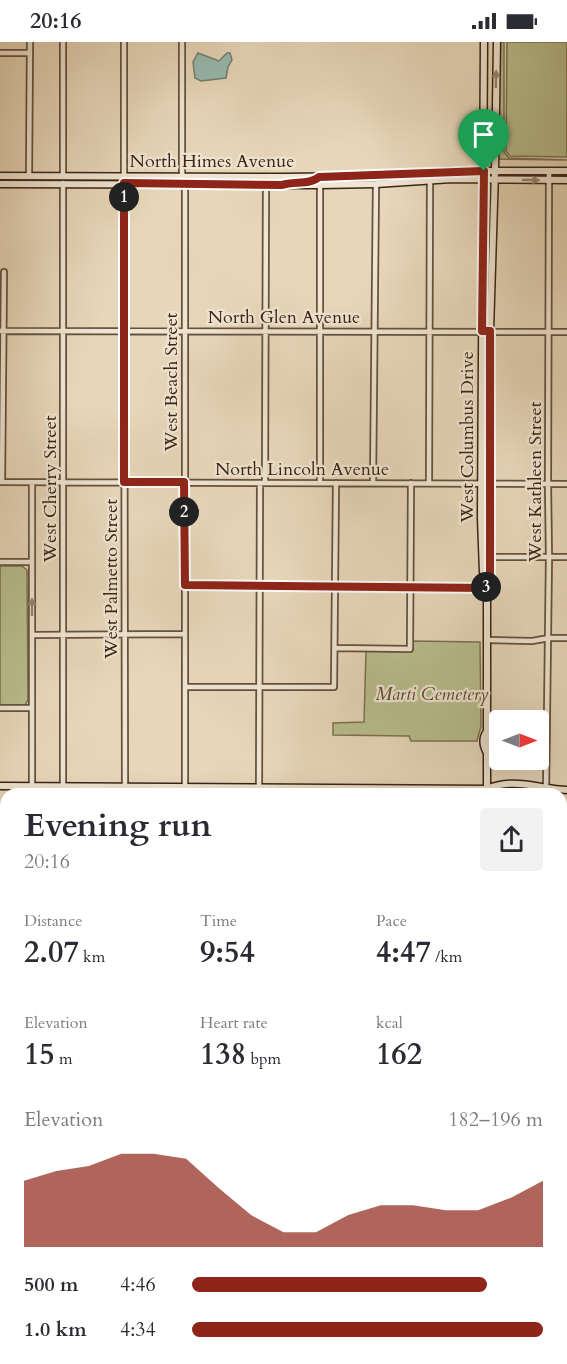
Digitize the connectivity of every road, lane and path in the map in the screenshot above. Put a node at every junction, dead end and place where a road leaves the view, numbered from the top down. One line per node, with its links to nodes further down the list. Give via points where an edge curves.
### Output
1 (30, 42): 8 (street)
2 (63, 42): 16 (street)
3 (124, 42): 13 (street)
4 (182, 42): 18 (street, West Beach Street)
5 (484, 42): 9 (street, West Columbus Drive)
6 (496, 42): 10 (street, West Columbus Drive, one-way to 6)
7 (0, 53): 8 (street)
8 (30, 53): 15 (street)
9 (484, 171): 10 (street, North Himes Avenue); 17 (street, North Himes Avenue); 20 (street, West Columbus Drive)
10 (495, 171): 11 (street, North Himes Avenue); 21 (street, West Columbus Drive)
11 (549, 171): 12 (street, North Himes Avenue); 23 (street, West Kathleen Street)
12 (567, 171)
13 (121, 175): 16 (street, North Himes Avenue); 18 (street, North Himes Avenue); 25 (street, via 67,179)
14 (0, 176): 15 (street, North Himes Avenue)
15 (29, 176): 16 (street, North Himes Avenue)
16 (63, 176): 28 (street)
17 (368, 176): 19 (street, North Himes Avenue); 33 (street, via 328,179)
18 (183, 177): 19 (street, North Himes Avenue); 30 (street, West Beach Street)
19 (319, 177): 32 (street, via 311,182)
20 (484, 179): 21 (street, North Himes Avenue); 22 (street, North Himes Avenue); 43 (street, West Columbus Drive)
21 (495, 179): 23 (street, North Himes Avenue, one-way to 23); 44 (street, West Columbus Drive)
22 (430, 180): 29 (street, North Himes Avenue); 38 (street)
23 (549, 180): 24 (street, North Himes Avenue); 45 (street, West Kathleen Street)
24 (567, 180)
25 (63, 183): 26 (street, North Himes Avenue); 28 (street, North Himes Avenue); 40 (street, West Cherry Street)
26 (124, 183): 30 (street, North Himes Avenue); 41 (street, West Palmetto Street)
27 (0, 184): 28 (street, North Himes Avenue)
28 (34, 184)
29 (376, 184): 33 (street, North Himes Avenue); 42 (street)
30 (184, 185): 31 (street, North Himes Avenue); 35 (street, West Beach Street)
31 (266, 185): 32 (street, North Himes Avenue); 36 (street)
32 (282, 185): 33 (street, North Himes Avenue)
33 (320, 185): 37 (street)
34 (4, 272): 39 (street)
35 (184, 330): 36 (street, North Glen Avenue); 41 (street, North Glen Avenue); 51 (street, West Beach Street)
36 (265, 330): 37 (street, North Glen Avenue); 52 (street)
37 (320, 330): 42 (street, North Glen Avenue); 53 (street)
38 (430, 330): 42 (street, North Glen Avenue); 43 (street, North Glen Avenue); 57 (street)
39 (1, 331): 40 (street, North Glen Avenue); 47 (street)
40 (62, 331): 41 (street, North Glen Avenue); 49 (street, West Cherry Street)
41 (124, 331): 50 (street, West Palmetto Street)
42 (374, 331): 55 (street)
43 (482, 331): 44 (street, North Glen Avenue); 58 (street, West Columbus Drive)
44 (490, 331): 45 (street, North Glen Avenue); 59 (street, West Columbus Drive)
45 (549, 331): 46 (street, North Glen Avenue); 60 (street, West Kathleen Street)
46 (567, 332)
47 (1, 482): 48 (street, North Lincoln Avenue)
48 (32, 482): 49 (street, North Lincoln Avenue); 67 (street)
49 (64, 482): 50 (street, North Lincoln Avenue); 77 (street, West Cherry Street)
50 (124, 482): 51 (street, North Lincoln Avenue); 74 (street, West Palmetto Street)
51 (184, 482): 52 (street, North Lincoln Avenue); 69 (street, West Beach Street)
52 (262, 483): 53 (street, North Lincoln Avenue); 70 (street)
53 (320, 483): 54 (street, North Lincoln Avenue)
54 (336, 483): 55 (street, North Lincoln Avenue); 71 (street)
55 (374, 483): 56 (street, North Lincoln Avenue)
56 (411, 483): 57 (street, North Lincoln Avenue); 72 (street)
57 (429, 483): 58 (street, North Lincoln Avenue)
58 (481, 483): 59 (street, North Lincoln Avenue); 62 (street, West Columbus Drive)
59 (489, 483): 60 (street, North Lincoln Avenue); 63 (street, West Columbus Drive)
60 (548, 484): 61 (street, North Lincoln Avenue); 64 (street, West Kathleen Street)
61 (567, 484)
62 (482, 557): 63 (street); 68 (street, West Columbus Drive)
63 (490, 557): 64 (street); 68 (street, West Columbus Drive)
64 (549, 557): 65 (street); 78 (street, West Kathleen Street)
65 (567, 557)
66 (0, 562): 67 (street)
67 (32, 562): 76 (street, one-way to 67)
68 (486, 580): 73 (street, West Columbus Drive)
69 (185, 585): 70 (street); 75 (street, West Beach Street)
70 (260, 586): 71 (street); 83 (street)
71 (335, 587): 72 (street); 81 (street)
72 (410, 587): 73 (street); 81 (street, via 410,650)
73 (486, 588): 80 (street, West Columbus Drive)
74 (125, 634): 75 (street); 77 (street); 90 (street, West Palmetto Street)
75 (185, 634): 82 (street, West Beach Street)
76 (32, 635): 77 (street); 85 (street)
77 (64, 635): 89 (street, West Cherry Street)
78 (549, 638): 79 (street); 80 (street); 96 (street, West Kathleen Street)
79 (567, 638)
80 (488, 640): 93 (street, West Columbus Drive)
81 (335, 648): 83 (street, via 334,687)
82 (185, 687): 83 (street); 91 (street, West Beach Street)
83 (260, 687): 92 (street)
84 (0, 708): 85 (street)
85 (32, 708): 87 (street)
86 (0, 786): 87 (street)
87 (32, 786): 88 (street)
88 (48, 788)
89 (63, 788)
90 (125, 788)
91 (185, 788)
92 (259, 788)
93 (486, 788)
94 (492, 788): 95 (street, via 498,784 522,784)
95 (540, 788)
96 (546, 788)
97 (0, 935): 98 (street)
98 (0, 985)

